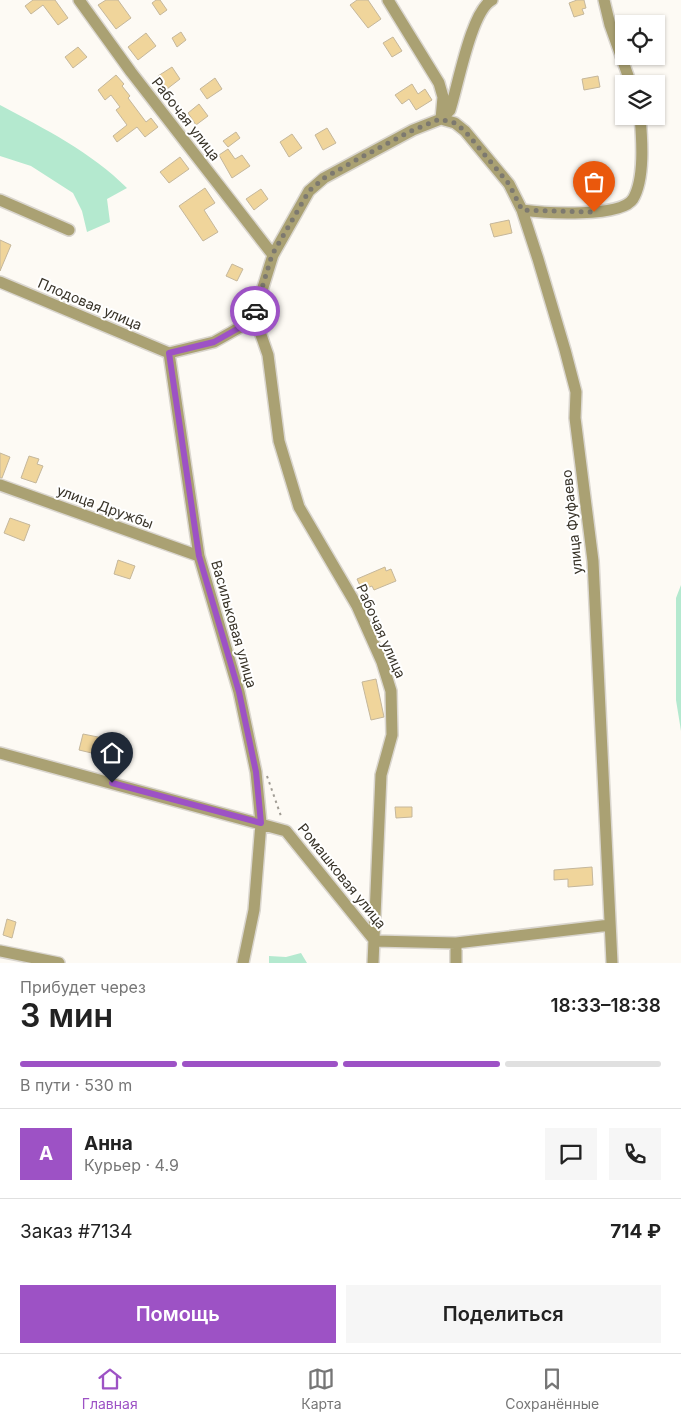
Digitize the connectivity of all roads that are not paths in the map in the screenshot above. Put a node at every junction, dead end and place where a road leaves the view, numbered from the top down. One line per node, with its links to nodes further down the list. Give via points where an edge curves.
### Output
1 (79, 0): 11 (street, Рабочая улица)
2 (388, 0): 6 (street, via 439,84 443,98)
3 (492, 0): 6 (street, via 480,14 450,110)
4 (604, 0): 5 (street)
5 (628, 75)
6 (440, 119): 9 (street, улица Фуфаево, via 455,123 465,131 509,184); 11 (street, via 324,178 309,191)
7 (641, 125): 9 (street, via 639,185 632,200 623,208 594,212)
8 (0, 200): 10 (street)
9 (522, 210): 19 (street, улица Фуфаево, via 576,392 575,418 592,562 602,718)
10 (69, 230)
11 (272, 255): 13 (street)
12 (0, 282): 14 (street, Плодовая улица)
13 (253, 320): 14 (street, via 214,342); 20 (street, Рабочая улица, via 268,355 280,441 299,507 357,606 392,691 392,735 381,775)
14 (169, 353): 16 (street, Васильковая улица)
15 (0, 485): 16 (street, улица Дружбы)
16 (199, 556): 18 (street, Васильковая улица, via 239,692 256,772)
17 (0, 753): 18 (street, Ромашковая улица)
18 (261, 823): 20 (street, Ромашковая улица, via 286,831); 24 (street, Васильковая улица, via 254,910)
19 (610, 925): 21 (street, Ромашковая улица); 27 (street, улица Фуфаево)
20 (375, 941): 21 (street, Ромашковая улица); 25 (street, Рабочая улица)
21 (456, 943): 26 (street)
22 (0, 951): 23 (street)
23 (59, 963)
24 (243, 963)
25 (373, 963)
26 (456, 963)
27 (612, 963)

